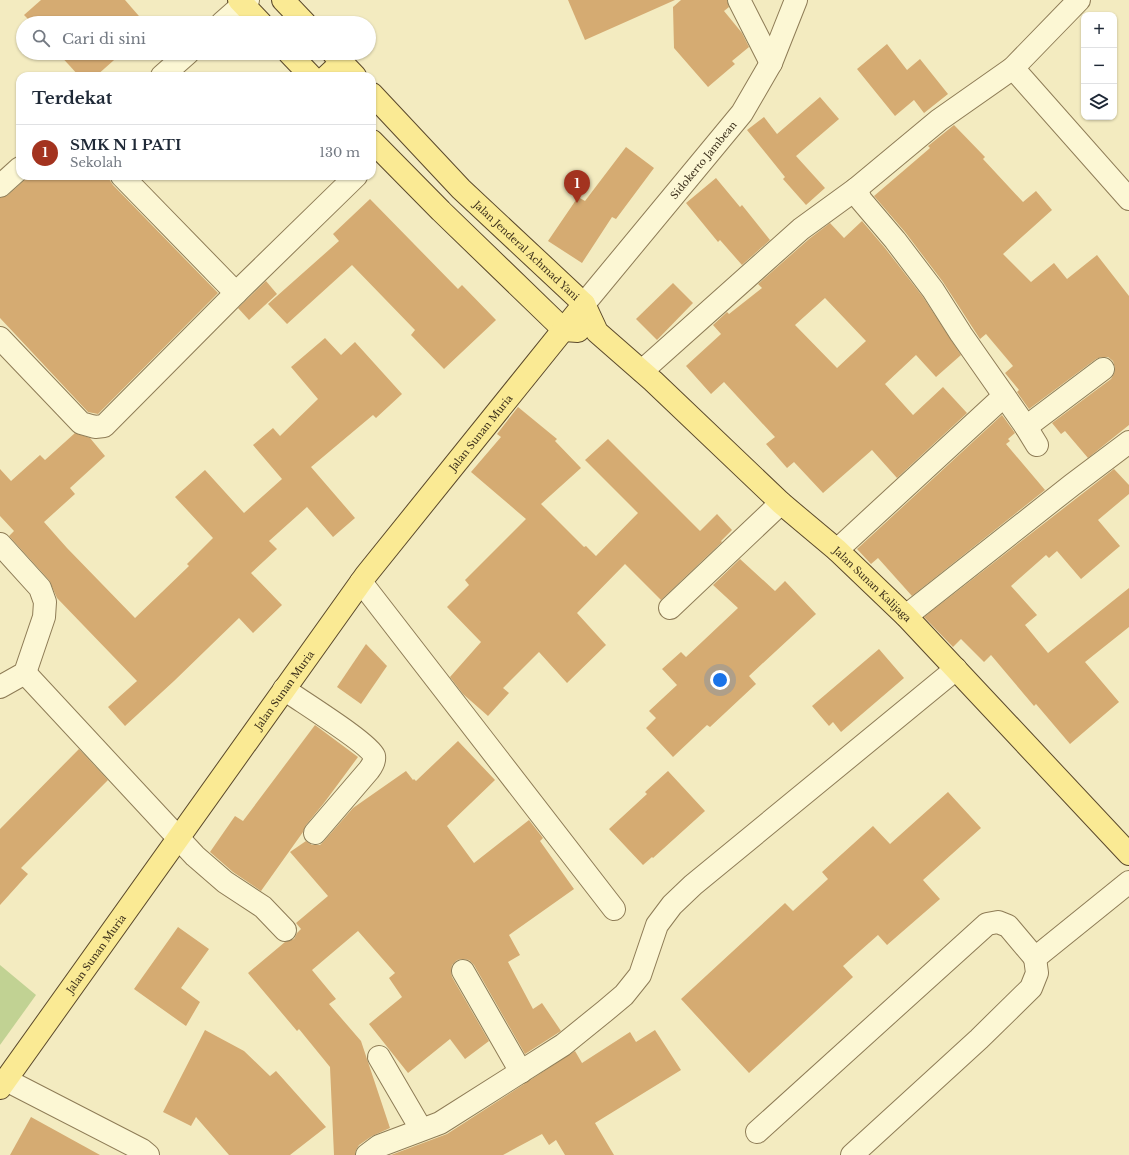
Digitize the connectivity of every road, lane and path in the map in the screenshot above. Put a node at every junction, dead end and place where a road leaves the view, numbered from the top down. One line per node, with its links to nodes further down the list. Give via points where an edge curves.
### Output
1 (283, 0): 8 (main road)
2 (739, 0): 11 (street)
3 (796, 0): 11 (street, Sidokerto Jambean)
4 (1079, 0): 12 (street)
5 (243, 1): 6 (street); 7 (main road)
6 (229, 16)
7 (255, 16)
8 (298, 16)
9 (180, 60): 13 (street)
10 (296, 60): 14 (main road)
11 (771, 63): 27 (street, Sidokerto Jambean, via 742,113)
12 (1013, 68): 23 (street, via 939,120); 24 (street)
13 (167, 72)
14 (307, 72)
15 (376, 98): 16 (main road, Jalan Jenderal Achmad Yani)
16 (401, 126): 17 (main road); 22 (main road, Jalan Jenderal Achmad Yani)
17 (376, 150): 25 (main road)
18 (16, 172): 21 (street)
19 (126, 180): 26 (street)
20 (352, 180): 26 (street)
21 (0, 186)
22 (461, 189): 25 (main road); 27 (main road, Jalan Jenderal Achmad Yani)
23 (856, 189): 32 (street, via 801,229); 33 (street, via 861,200 933,290)
24 (1129, 199)
25 (441, 211): 28 (main road)
26 (236, 294): 30 (street, via 104,426 95,427 81,423)
27 (584, 304): 28 (main road, Jalan Sunan Muria); 29 (main road, Jalan Jenderal Achmad Yani)
28 (564, 330): 29 (main road); 38 (main road, Jalan Sunan Muria)
29 (598, 332): 32 (main road, Jalan Sunan Kalijaga)
30 (0, 338)
31 (1103, 369): 33 (street, via 1031,436)
32 (642, 371): 35 (main road, Jalan Sunan Kalijaga)
33 (1004, 396): 37 (street)
34 (1129, 442): 40 (street)
35 (781, 503): 37 (main road, Jalan Sunan Kalijaga); 39 (street)
36 (0, 544): 42 (street, via 40,588 45,602 44,617)
37 (837, 550): 40 (main road, Jalan Sunan Kalijaga)
38 (361, 582): 44 (main road, Jalan Sunan Muria); 49 (street)
39 (670, 608)
40 (906, 616): 41 (main road, Jalan Sunan Kalijaga)
41 (956, 670): 47 (main road, Jalan Sunan Kalijaga); 54 (street, via 692,885 657,925 640,975 624,995 563,1045)
42 (25, 672): 43 (street); 46 (street)
43 (0, 687)
44 (284, 690): 45 (street, via 356,738 374,756 374,763 369,770); 46 (main road, Jalan Sunan Muria)
45 (315, 833)
46 (178, 837): 50 (street, via 225,882 263,907); 55 (main road, Jalan Sunan Muria)
47 (1129, 854)
48 (1129, 882): 51 (street)
49 (614, 909)
50 (285, 930)
51 (1035, 958): 57 (street, via 1008,926 998,922 987,924); 60 (street, via 1037,973 1031,988)
52 (463, 971): 54 (street)
53 (379, 1057): 56 (street)
54 (521, 1072): 56 (street, via 440,1123)
55 (3, 1084): 58 (street)
56 (421, 1130): 59 (street, via 379,1146)
57 (757, 1132)
58 (148, 1155)
59 (367, 1155)
60 (852, 1155)

